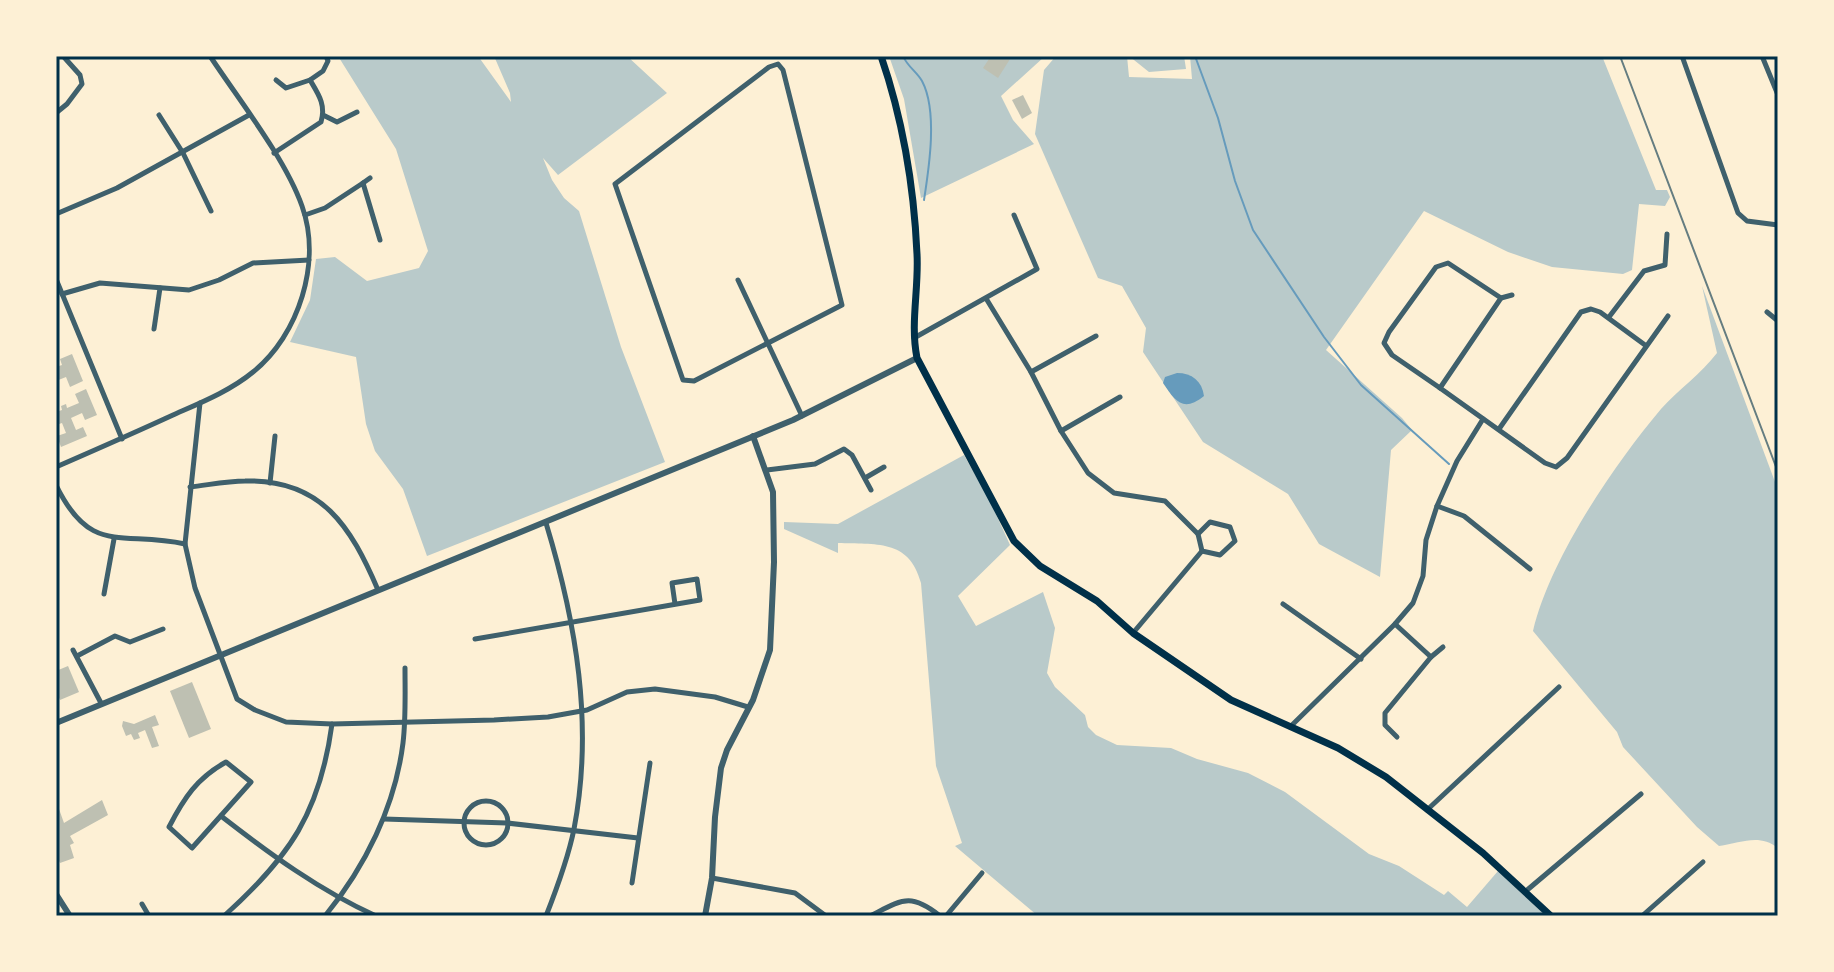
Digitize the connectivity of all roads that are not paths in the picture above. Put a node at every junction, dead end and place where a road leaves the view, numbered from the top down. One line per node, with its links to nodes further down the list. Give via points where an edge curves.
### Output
1 (63, 56): 13 (street, via 82,84)
2 (210, 56): 15 (street)
3 (326, 56): 10 (street, via 323,71)
4 (781, 56): 8 (street)
5 (881, 56): 42 (main road, via 896,99 909,167 918,256)
6 (1682, 56): 25 (street, via 1738,213 1747,221)
7 (1762, 56): 11 (street)
8 (777, 64): 43 (street, via 783,70 842,305); 43 (street, via 615,184 683,380 694,381)
9 (276, 80): 10 (street, via 286,88)
10 (310, 80): 16 (street)
11 (1778, 95)
12 (357, 112): 16 (street, via 337,122)
13 (56, 113)
14 (159, 115): 17 (street)
15 (249, 115): 17 (street); 18 (street)
16 (323, 115): 18 (street, via 321,122)
17 (183, 153): 21 (street); 22 (street)
18 (274, 153): 23 (street)
19 (370, 178): 20 (street)
20 (363, 183): 23 (street); 27 (street)
21 (211, 211)
22 (56, 214)
23 (305, 215): 28 (street)
24 (1014, 215): 35 (street, via 1037,269)
25 (1778, 225)
26 (1667, 234): 38 (street, via 1665,265 1644,271)
27 (380, 240)
28 (309, 260): 31 (street, via 253,263 189,290); 49 (street, via 303,295 279,345 254,371)
29 (56, 279): 32 (street)
30 (738, 280): 43 (street)
31 (160, 288): 32 (street, via 100,283); 40 (street)
32 (62, 294): 56 (street)
33 (1512, 295): 34 (street)
34 (1501, 298): 47 (street); 47 (street, via 1454,265 1442,264 1389,332 1384,343 1392,355)
35 (987, 300): 42 (street); 46 (street)
36 (1767, 312): 39 (street)
37 (1668, 316): 44 (street)
38 (1609, 317): 44 (street); 52 (street, via 1591,309 1581,312)
39 (1778, 321)
40 (154, 329)
41 (1096, 336): 46 (street)
42 (913, 339): 45 (main road)
43 (768, 344): 50 (street)
44 (1645, 345): 52 (street, via 1563,464 1550,466)
45 (917, 358): 50 (street); 79 (main road, via 1014,541)
46 (1031, 372): 53 (street)
47 (1440, 388): 51 (street)
48 (1120, 397): 53 (street)
49 (200, 403): 56 (street); 63 (street)
50 (802, 416): 55 (street)
51 (1483, 419): 52 (street); 65 (street)
52 (1499, 429)
53 (1061, 431): 67 (street, via 1088,473 1114,493 1165,501)
54 (275, 436): 61 (street)
55 (753, 436): 59 (street); 66 (street)
56 (122, 439): 57 (street)
57 (56, 467)
58 (884, 467): 60 (street)
59 (767, 470): 60 (street, via 804,467 844,449); 88 (street, via 774,521 772,631 765,670)
60 (865, 478): 64 (street)
61 (270, 483): 63 (street); 72 (street, via 307,492 332,510 356,542)
62 (56, 485): 68 (street, via 81,523)
63 (190, 487): 69 (street)
64 (871, 490)
65 (1437, 506): 71 (street, via 1464,516); 77 (street, via 1426,540 1423,576 1413,603)
66 (546, 523): 72 (street); 76 (street)
67 (1198, 534): 70 (street); 70 (street, via 1210,522 1230,527 1235,541 1220,555)
68 (114, 539): 69 (street); 73 (street)
69 (185, 544): 82 (street)
70 (1202, 551): 79 (street)
71 (1530, 569)
72 (378, 590): 82 (street)
73 (104, 594)
74 (675, 604): 74 (street, via 700,600 697,579 672,583); 76 (street)
75 (1283, 604): 84 (street)
76 (573, 624): 80 (street); 89 (street)
77 (1395, 624): 83 (street); 84 (street)
78 (163, 629): 87 (street, via 130,642 115,636 75,653)
79 (1133, 633): 93 (main road, via 1231,700)
80 (475, 639)
81 (1443, 647): 83 (street)
82 (219, 655): 87 (street); 92 (street, via 237,699 255,710 286,722)
83 (1431, 657): 94 (street, via 1385,713 1381,725)
84 (1361, 659): 93 (street)
85 (405, 668): 90 (street)
86 (1559, 687): 97 (street)
87 (101, 703): 91 (street)
88 (748, 707): 89 (street, via 655,689 627,692); 107 (street, via 721,768)
89 (582, 711): 90 (street); 102 (street)
90 (404, 722): 92 (street); 99 (street)
91 (56, 723)
92 (332, 724): 104 (street, via 318,791)
93 (1290, 727): 97 (main road, via 1386,777)
94 (1397, 737)
95 (650, 763): 103 (street)
96 (1641, 794): 109 (street)
97 (1426, 810): 109 (main road)
98 (221, 816): 98 (street, via 192,848 169,827 204,774 226,762 251,782); 104 (street)
99 (384, 819): 100 (street); 111 (street)
100 (464, 822): 101 (street); 101 (street, via 472,805 487,800 502,807); 101 (street, via 473,842 489,846 503,839)
101 (507, 823): 102 (street)
102 (574, 830): 103 (street); 118 (street)
103 (638, 838): 108 (street)
104 (278, 860): 111 (street); 115 (street)
105 (1703, 862): 124 (street)
106 (982, 873): 122 (street)
107 (712, 878): 119 (street); 120 (street, via 795,893)
108 (632, 883)
109 (1526, 891): 123 (main road)
110 (56, 894): 113 (street)
111 (339, 899): 116 (street); 117 (street)
112 (142, 904): 114 (street)
113 (70, 916)
114 (149, 916)
115 (224, 916)
116 (325, 916)
117 (376, 916)
118 (546, 916)
119 (705, 916)
120 (826, 916)
121 (870, 916): 122 (street, via 909,900)
122 (943, 916)
123 (1551, 916)
124 (1642, 916)

